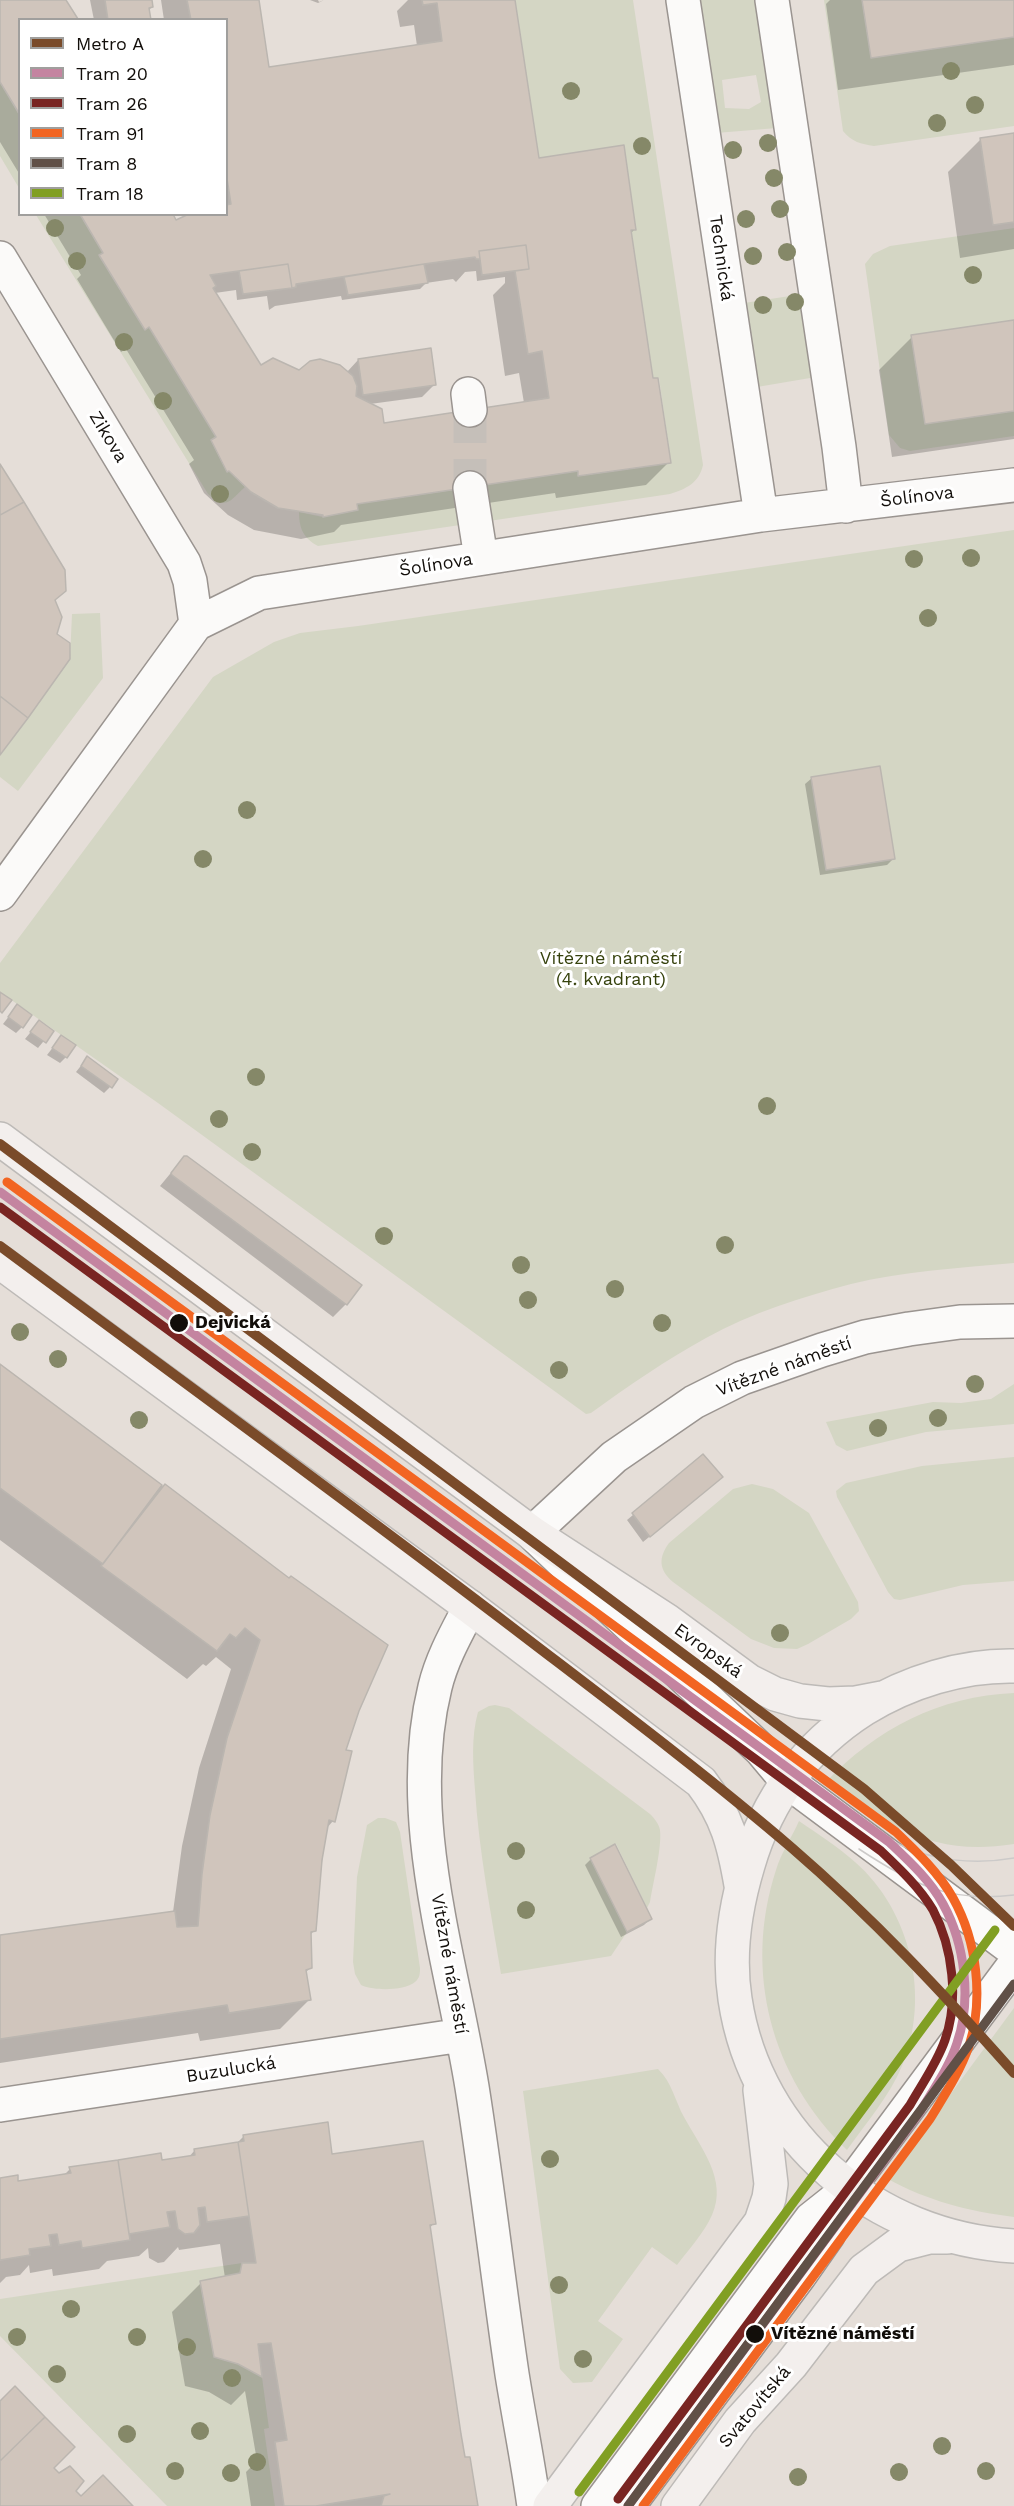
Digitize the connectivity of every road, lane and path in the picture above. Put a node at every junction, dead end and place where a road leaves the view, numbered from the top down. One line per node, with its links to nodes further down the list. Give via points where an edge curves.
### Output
1 (683, 0): 7 (street, Technická)
2 (772, 0): 6 (street)
3 (0, 258): 9 (street, Zikova, via 183,563 190,581)
4 (1014, 485): 6 (street, Šolínova)
5 (470, 488): 8 (street)
6 (846, 506): 7 (street, Šolínova)
7 (761, 515): 8 (street, Šolínova)
8 (481, 558): 9 (street, Šolínova, via 259,593)
9 (196, 624): 10 (street, Šolínova)
10 (0, 894)
11 (0, 1139): 14 (main road, Evropská)
12 (0, 1262): 15 (main road)
13 (1013, 1322): 14 (street, Vítězné náměstí, via 960,1322 865,1337 742,1378 694,1401 614,1457)
14 (532, 1533): 17 (main road, Evropská, via 666,1620 749,1681 775,1694 828,1704); 18 (street, via 761,1750)
15 (470, 1607): 19 (main road, via 702,1782 727,1824); 22 (street, Vítězné náměstí, via 450,1644 435,1685 427,1730 424,1786 429,1854)
16 (1014, 1666): 17 (main road, via 973,1668 942,1675)
17 (882, 1698): 18 (main road, via 844,1722)
18 (787, 1781): 19 (main road, via 756,1836); 20 (street)
19 (741, 1886): 23 (main road, via 734,1923 735,2000)
20 (1014, 1950)
21 (1014, 1965): 26 (street)
22 (462, 2035): 24 (street, Buzulucká); 30 (street, Vítězné náměstí)
23 (757, 2073): 25 (main road, via 783,2118); 31 (main road, via 771,2169 769,2199 760,2222)
24 (0, 2105)
25 (811, 2154): 26 (main road); 27 (street, via 818,2188)
26 (849, 2187): 27 (street); 28 (main road, via 882,2209); 33 (street, via 828,2235)
27 (811, 2219): 32 (street)
28 (949, 2237): 29 (main road); 34 (main road, Svatovítská, via 929,2237 898,2245 864,2270 791,2365 741,2421)
29 (1014, 2246)
30 (534, 2506)
31 (550, 2506)
32 (598, 2506)
33 (628, 2506)
34 (678, 2506)

